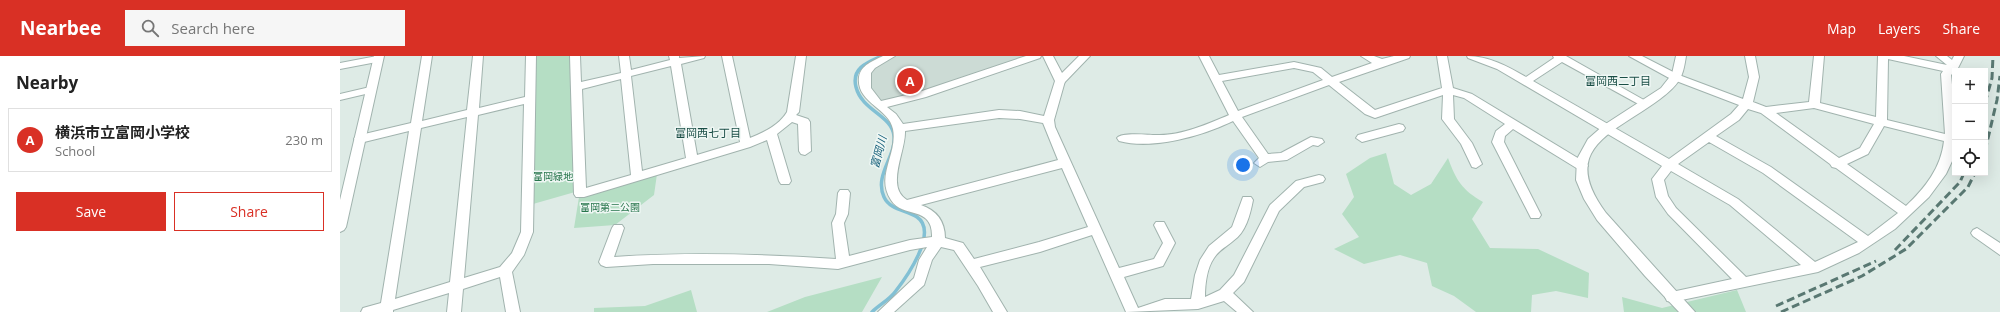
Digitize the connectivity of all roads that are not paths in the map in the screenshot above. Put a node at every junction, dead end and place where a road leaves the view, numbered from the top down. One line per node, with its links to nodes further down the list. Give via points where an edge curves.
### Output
1 (427, 56): 54 (street)
2 (478, 56): 47 (street)
3 (531, 56): 41 (street)
4 (575, 56): 37 (street)
5 (624, 56): 31 (street)
6 (700, 56): 27 (street)
7 (727, 56): 64 (street)
8 (801, 56): 50 (street, via 795,105)
9 (890, 56): 44 (street, via 870,66 865,73 864,86 868,96)
10 (1036, 56): 44 (street, via 922,95)
11 (1048, 56): 34 (street)
12 (1085, 56): 34 (street)
13 (1204, 56): 33 (street)
14 (1366, 56): 28 (street)
15 (1405, 56): 28 (street)
16 (1442, 56): 39 (street)
17 (1472, 56): 36 (street, via 1501,67)
18 (1634, 56): 32 (street)
19 (1682, 56): 32 (street)
20 (1750, 56): 42 (street, via 1754,77)
21 (1818, 56): 45 (street)
22 (1883, 56): 52 (street)
23 (1890, 56): 29 (street)
24 (1941, 56): 29 (street)
25 (1559, 57): 36 (street); 43 (street)
26 (379, 58): 30 (street); 38 (street)
27 (675, 59): 31 (street); 66 (street)
28 (1381, 64): 35 (street)
29 (1954, 64): 61 (street, via 1946,74)
30 (340, 66)
31 (626, 75): 37 (street); 72 (street)
32 (1675, 77): 42 (street); 43 (street)
33 (1216, 79): 35 (street, via 1294,65 1317,70); 49 (street)
34 (1060, 81): 51 (street)
35 (1332, 82): 48 (street); 49 (street)
36 (1525, 82): 56 (street)
37 (576, 87): 72 (street, via 580,194)
38 (370, 90): 40 (street); 62 (street)
39 (1448, 90): 48 (street); 53 (street, via 1468,96); 68 (street, via 1448,119 1466,143)
40 (340, 97)
41 (530, 99): 47 (street); 91 (street, via 527,232 518,255)
42 (1747, 102): 46 (street); 58 (street, via 1735,117)
43 (1646, 104): 56 (street)
44 (879, 105): 55 (street)
45 (1814, 105): 46 (street); 52 (street)
46 (1765, 111): 70 (street)
47 (472, 112): 54 (street); 94 (street)
48 (1375, 114): 60 (street, via 1394,130)
49 (1235, 116): 59 (street, via 1207,129 1161,139); 63 (street, via 1262,160 1283,157 1311,141)
50 (790, 118): 57 (street); 65 (street, via 804,122)
51 (1048, 120): 55 (street, via 1020,114 999,114); 67 (street)
52 (1881, 121): 61 (street); 70 (street, via 1864,151)
53 (1513, 123): 71 (street); 79 (street, via 1500,134 1498,142)
54 (415, 126): 62 (street); 98 (street)
55 (899, 128): 77 (street, via 899,146 891,171 891,186 894,196)
56 (1606, 128): 69 (street); 71 (street, via 1587,147)
57 (771, 134): 64 (street); 74 (street)
58 (1709, 137): 69 (street); 86 (street, via 1767,170)
59 (1123, 138)
60 (1362, 138)
61 (1950, 139): 78 (street, via 1946,159 1937,178)
62 (360, 140): 81 (street)
63 (1318, 142)
64 (746, 144): 66 (street)
65 (805, 152)
66 (692, 160): 72 (street)
67 (1064, 163): 77 (street); 83 (street)
68 (1476, 164)
69 (1670, 164): 90 (street, via 1734,202); 93 (street, via 1658,179 1662,197 1672,211)
70 (1836, 164): 78 (street)
71 (1582, 166): 96 (street, via 1582,180 1600,215)
72 (637, 176)
73 (1320, 179): 95 (street, via 1300,184 1274,208 1239,278)
74 (785, 181)
75 (844, 193): 88 (street, via 842,214 838,223)
76 (1247, 200): 97 (street, via 1242,222 1213,250 1203,270 1197,288)
77 (905, 205): 85 (street, via 928,212 935,220 939,232)
78 (1906, 212): 86 (street)
79 (1535, 215)
80 (1160, 225): 92 (street, via 1169,243 1158,263)
81 (340, 227)
82 (618, 228): 88 (street, via 606,262 661,259)
83 (1095, 229): 89 (street, via 1040,247); 92 (street)
84 (1977, 233): 87 (street)
85 (938, 241): 88 (street, via 910,245); 89 (street, via 958,246); 102 (street, via 926,258 920,280)
86 (1868, 242): 90 (street)
87 (2000, 250)
88 (843, 262)
89 (972, 264): 103 (street)
90 (1813, 268): 93 (street)
91 (505, 271): 94 (street); 101 (street)
92 (1115, 274): 104 (street)
93 (1744, 283): 96 (street)
94 (456, 286): 98 (street); 100 (street)
95 (1225, 294): 97 (street); 106 (street)
96 (1672, 297): 107 (street)
97 (1198, 304): 105 (street, via 1165,304)
98 (386, 309): 99 (street)
99 (368, 312)
100 (454, 312)
101 (513, 312)
102 (885, 312)
103 (1000, 312)
104 (1133, 312)
105 (1142, 312)
106 (1246, 312)
107 (1688, 312)

